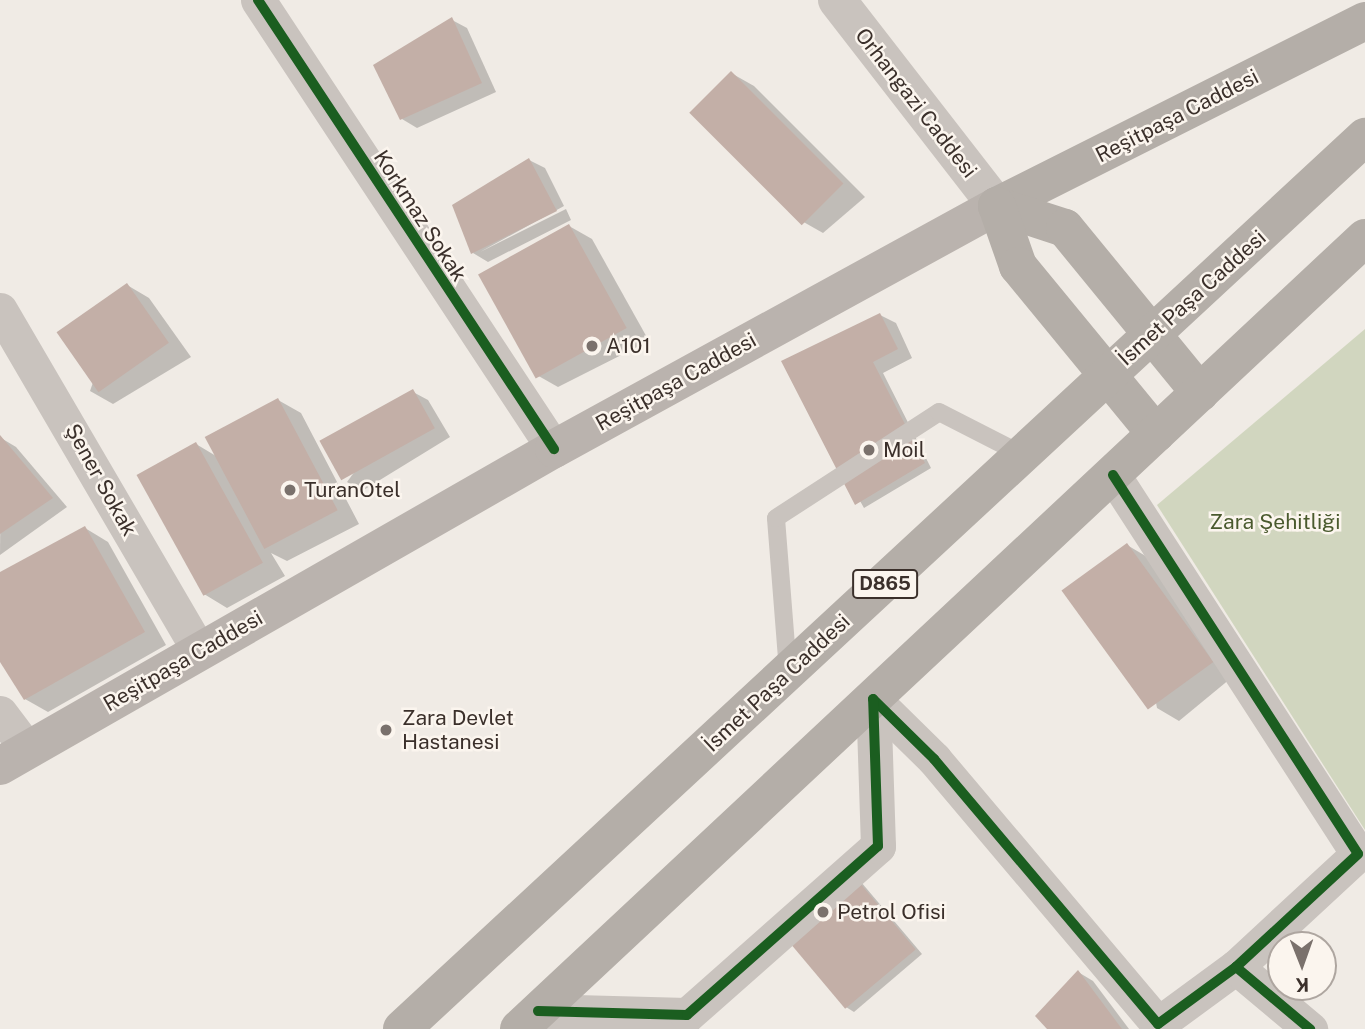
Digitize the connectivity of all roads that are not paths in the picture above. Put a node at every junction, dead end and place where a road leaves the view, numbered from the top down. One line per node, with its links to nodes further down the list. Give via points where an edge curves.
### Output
1 (258, 0): 12 (street, Korkmaz Sokak)
2 (837, 0): 5 (street, Orhangazi Caddesi)
3 (1365, 21): 5 (highway, Reşitpaşa Caddesi)
4 (1365, 137): 8 (highway, İsmet Paşa Caddesi / D865)
5 (996, 206): 8 (highway, via 1065,228); 9 (highway, Orhangazi Caddesi, via 1018,266); 12 (main road, Reşitpaşa Caddesi)
6 (1365, 239): 10 (highway)
7 (0, 310): 15 (street, Şener Sokak)
8 (1152, 336): 9 (highway, İsmet Paşa Caddesi / D865); 10 (highway)
9 (1106, 374): 11 (highway, Orhangazi Caddesi); 13 (highway, İsmet Paşa Caddesi / D865)
10 (1200, 393): 11 (highway)
11 (1156, 435): 14 (highway)
12 (554, 449): 15 (main road, Reşitpaşa Caddesi)
13 (1025, 456): 16 (highway, İsmet Paşa Caddesi / D865); 16 (lane, via 939,412 776,518)
14 (1113, 475): 17 (highway); 20 (street, via 1358,854)
15 (199, 651): 19 (main road, Reşitpaşa Caddesi)
16 (788, 673): 23 (highway, İsmet Paşa Caddesi / D865)
17 (873, 699): 21 (highway); 21 (street, via 878,846 687,1015); 22 (street, via 934,759)
18 (0, 713): 19 (street)
19 (14, 758)
20 (1236, 967): 22 (street); 24 (street)
21 (537, 1023)
22 (1157, 1027)
23 (402, 1029)
24 (1310, 1029)

